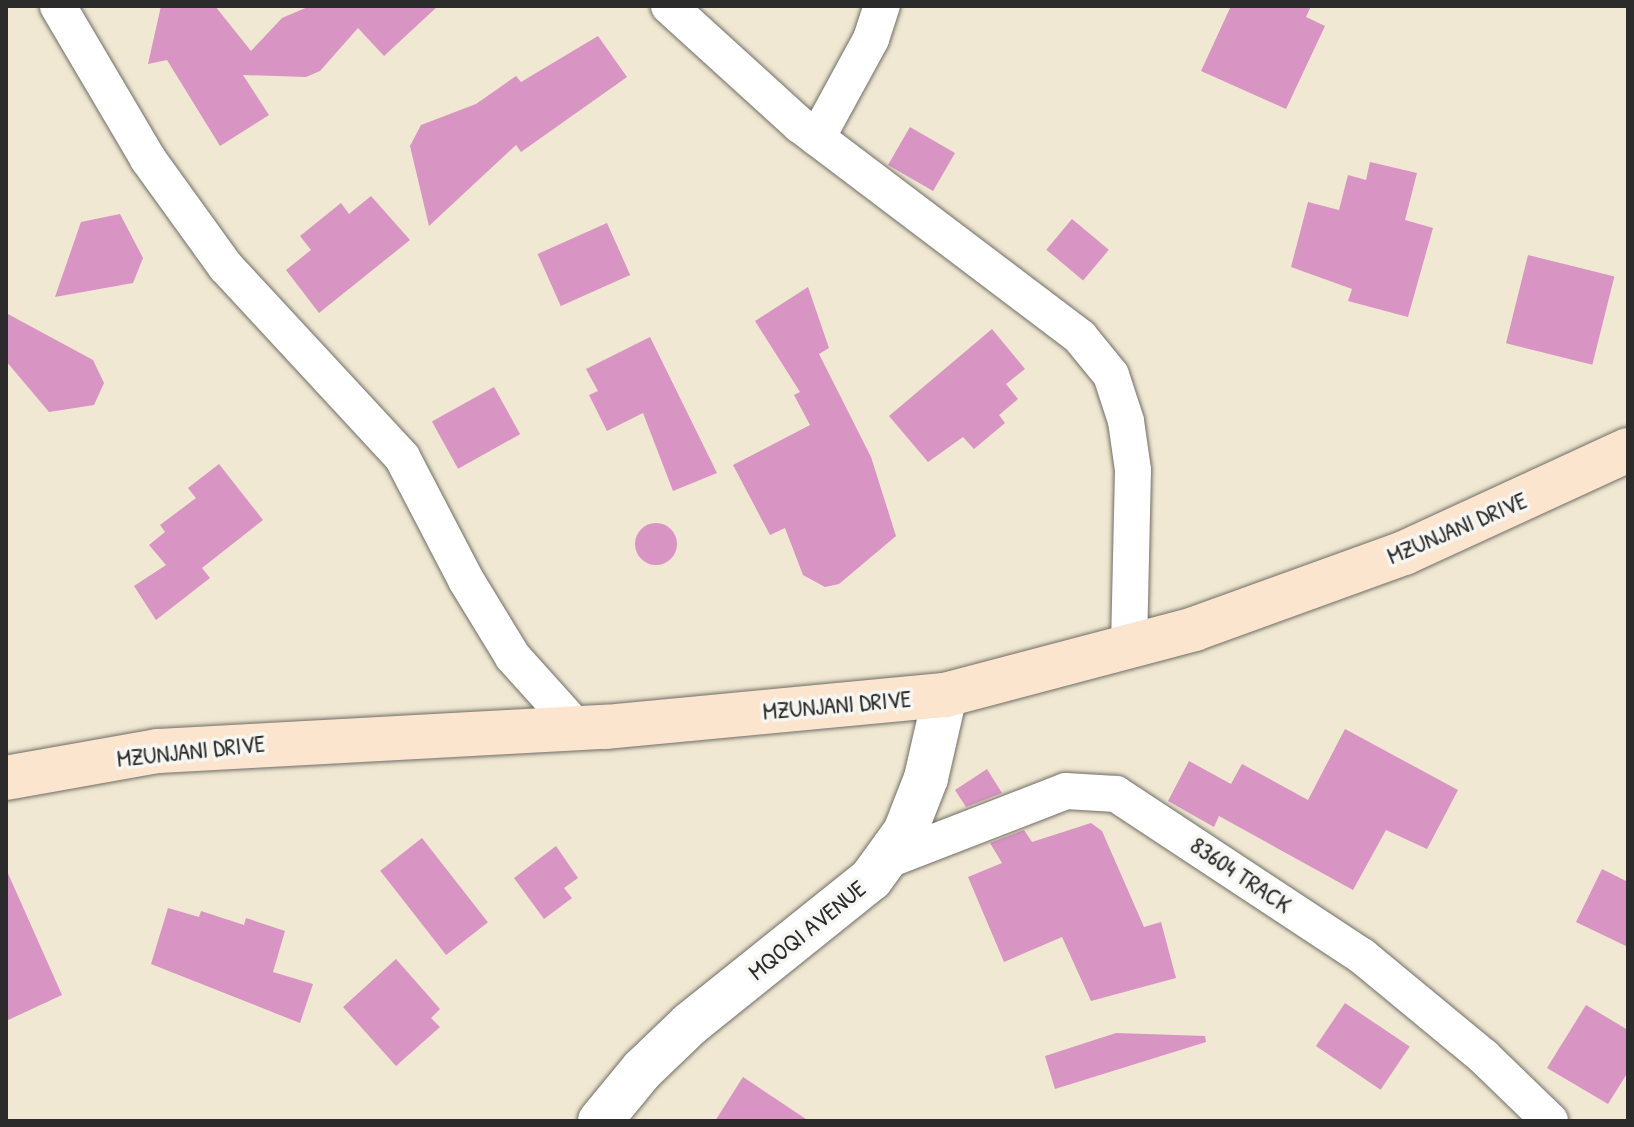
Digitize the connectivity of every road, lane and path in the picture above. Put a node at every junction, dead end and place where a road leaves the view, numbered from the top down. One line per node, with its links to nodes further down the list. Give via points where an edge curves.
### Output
1 (58, 6): 8 (street, via 148,159 226,267 402,457 513,657)
2 (669, 6): 4 (street)
3 (882, 6): 4 (street, via 871,39)
4 (817, 138): 6 (street, via 1080,337 1111,375 1126,421 1133,470)
5 (1628, 450): 6 (main road, MZUNJANI DRIVE, via 1404,553 1194,629)
6 (1129, 646): 7 (main road, MZUNJANI DRIVE)
7 (945, 695): 8 (main road, MZUNJANI DRIVE); 10 (street, MQOQI AVENUE, via 926,778 905,832)
8 (577, 728): 9 (main road, MZUNJANI DRIVE, via 158,751)
9 (6, 778)
10 (883, 862): 11 (street, MQOQI AVENUE, via 871,879 690,1024); 12 (street, 83604 TRACK, via 1066,791 1116,794 1362,956 1484,1057)
11 (600, 1121)
12 (1550, 1121)

